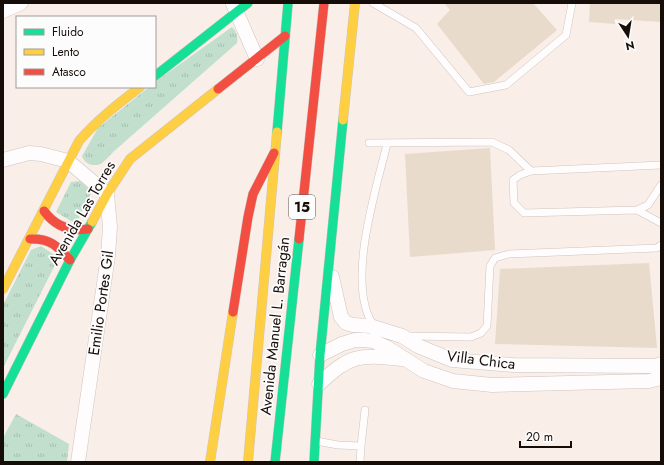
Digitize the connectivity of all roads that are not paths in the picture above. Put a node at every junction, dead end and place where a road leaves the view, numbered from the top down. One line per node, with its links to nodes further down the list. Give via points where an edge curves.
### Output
1 (21, 3): 9 (street)
2 (248, 3): 8 (main road)
3 (288, 3): 10 (main road, Avenida Manuel L. Barragán / 15)
4 (324, 3): 47 (main road, Avenida Manuel L. Barragán / 15)
5 (355, 3): 30 (main road)
6 (373, 3): 7 (lane, via 416,28 469,92 506,86 566,34)
7 (572, 3)
8 (235, 8): 11 (street); 12 (main road)
9 (3, 11)
10 (285, 36): 11 (main road, Avenida Las Torres); 16 (main road, Avenida Manuel L. Barragán / 15)
11 (257, 59): 22 (main road, Avenida Las Torres, via 130,159)
12 (156, 75)
13 (139, 88): 18 (main road, via 90,128)
14 (369, 144): 15 (lane)
15 (387, 144): 20 (lane, via 492,142 509,150); 32 (lane, via 366,231 362,268 363,293 370,320)
16 (274, 151): 45 (main road, via 254,194 248,217); 46 (main road, Avenida Manuel L. Barragán / 15)
17 (3, 160): 18 (street, via 29,153)
18 (68, 161): 22 (street); 24 (main road)
19 (661, 165): 20 (lane)
20 (530, 171): 23 (lane, via 513,180 514,203 524,213)
21 (661, 185): 23 (lane, via 648,205)
22 (107, 194): 26 (main road, Avenida Las Torres); 44 (street, Emilio Portes Gil, via 110,227 108,256)
23 (637, 210): 25 (lane)
24 (44, 211): 26 (main road, via 51,221 69,231); 27 (main road)
25 (661, 223)
26 (88, 229): 29 (main road, Avenida Las Torres)
27 (30, 239): 29 (main road, via 41,238 49,241); 31 (main road)
28 (661, 245): 33 (lane, via 657,248 509,254 495,258 490,266 488,326 481,333 471,337)
29 (70, 260): 40 (main road, Avenida Las Torres)
30 (329, 264): 32 (street, Villa Chica, via 341,318 353,325); 34 (main road)
31 (3, 289)
32 (376, 328): 33 (street, Villa Chica)
33 (402, 336): 36 (street, Villa Chica, via 418,346 452,360)
34 (320, 355): 35 (street, Villa Chica, via 342,344 364,340 373,341); 39 (main road)
35 (403, 359): 38 (street, Villa Chica, via 438,377); 39 (street, via 365,356 352,359)
36 (474, 362): 37 (street, Villa Chica); 38 (street)
37 (660, 370): 38 (street, Villa Chica, via 649,381 492,385)
38 (477, 383)
39 (319, 384): 42 (main road)
40 (3, 394)
41 (365, 410): 43 (lane)
42 (316, 441): 43 (lane); 48 (main road)
43 (361, 446): 49 (lane)
44 (78, 462)
45 (210, 462)
46 (248, 462)
47 (276, 462)
48 (314, 462)
49 (360, 462)

